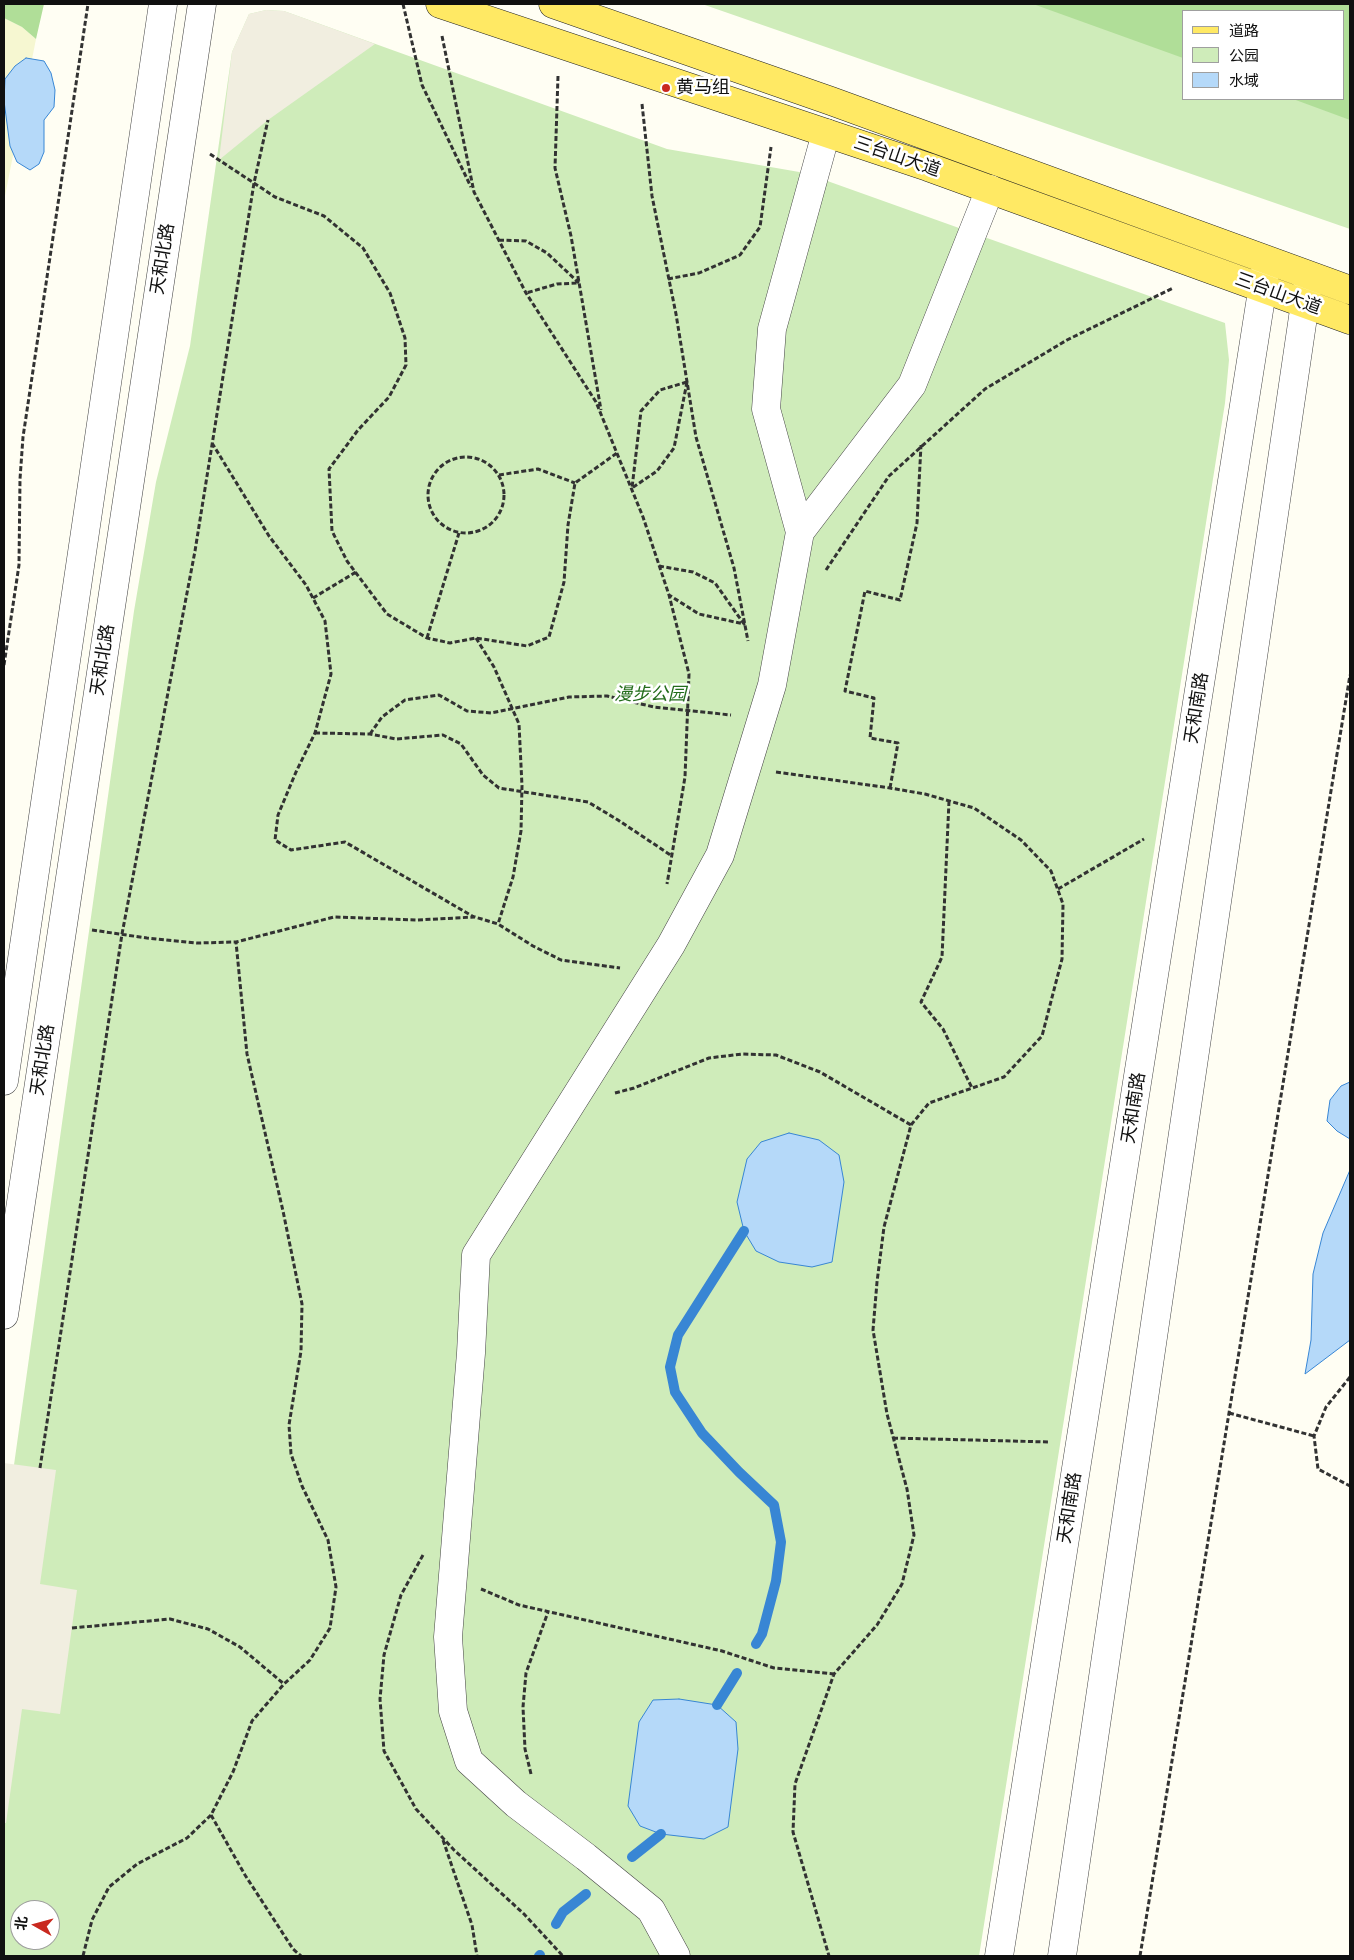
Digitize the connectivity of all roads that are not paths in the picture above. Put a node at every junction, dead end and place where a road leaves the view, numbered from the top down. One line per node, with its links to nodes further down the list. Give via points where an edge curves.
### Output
1 (163, 4): 14 (street, 天和北路)
2 (202, 4): 15 (street, 天和北路)
3 (440, 4): 5 (main road, 三台山大道)
4 (553, 4): 7 (main road, 三台山大道)
5 (826, 133): 6 (main road, 三台山大道); 13 (street, via 772,329 766,409)
6 (990, 189): 9 (main road, 三台山大道); 13 (street, via 912,385)
7 (1267, 260): 8 (main road, 三台山大道); 9 (street, 天和南路)
8 (1309, 276): 10 (main road, 三台山大道); 11 (street)
9 (1264, 289): 11 (main road, 三台山大道); 17 (street, 天和南路)
10 (1350, 290)
11 (1305, 303): 12 (main road, 三台山大道); 18 (street)
12 (1350, 320)
13 (800, 532): 16 (street, via 772,685 720,855 670,945 476,1255 448,1637 452,1712 469,1761 516,1804 651,1910)
14 (4, 1081)
15 (4, 1316)
16 (676, 1956)
17 (999, 1956)
18 (1062, 1956)

